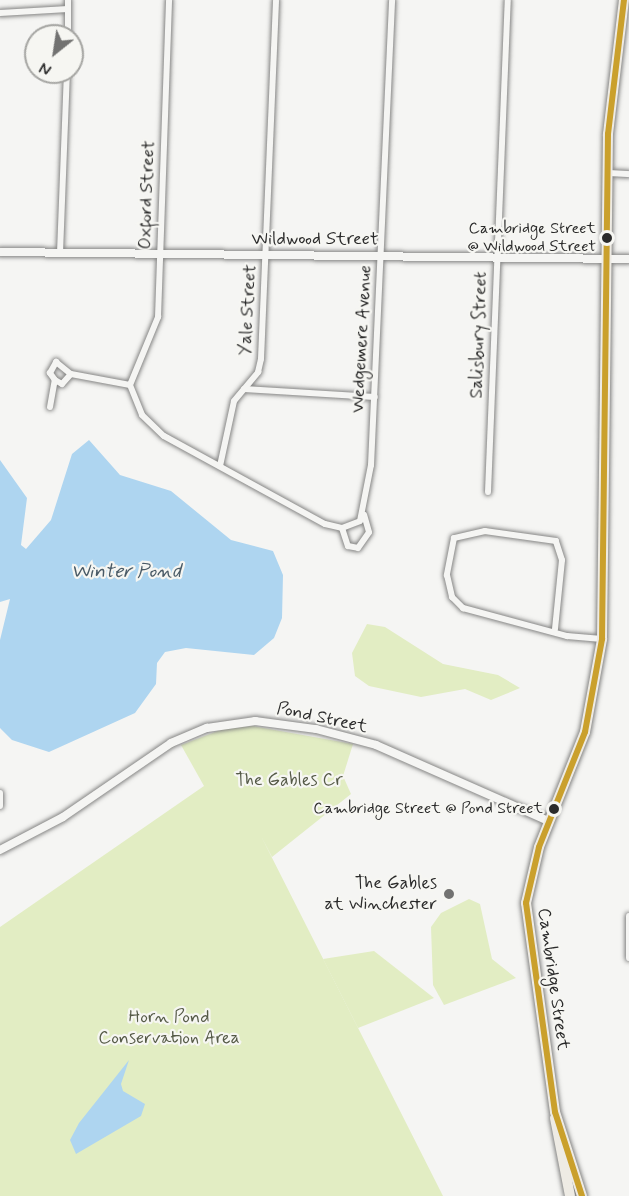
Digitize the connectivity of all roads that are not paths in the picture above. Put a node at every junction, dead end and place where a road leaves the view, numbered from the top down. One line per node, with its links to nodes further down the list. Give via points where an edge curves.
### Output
1 (68, 0): 7 (street)
2 (169, 0): 15 (street, Oxford Street)
3 (276, 0): 16 (street, Yale Street)
4 (392, 0): 17 (street, Wedgemere Avenue)
5 (508, 0): 18 (street, Salisbury Street)
6 (624, 0): 11 (highway, Cambridge Street, via 610,101)
7 (68, 9): 8 (street); 9 (street)
8 (0, 13)
9 (68, 24)
10 (67, 84): 14 (street)
11 (607, 173): 12 (street); 19 (highway, Cambridge Street)
12 (629, 174)
13 (0, 252): 14 (street, Wildwood Street)
14 (60, 253): 15 (street, Wildwood Street)
15 (160, 254): 16 (street, Wildwood Street); 23 (street, Oxford Street, via 158,317)
16 (266, 254): 17 (street, Wildwood Street); 24 (street, Yale Street, via 261,359)
17 (381, 255): 18 (street, Wildwood Street); 25 (street, Wedgemere Avenue)
18 (497, 256): 19 (street, Wildwood Street); 28 (street, Salisbury Street)
19 (608, 257): 20 (street, Wildwood Street); 32 (highway, Cambridge Street)
20 (629, 259)
21 (71, 374): 22 (street, via 62,384); 22 (street, via 56,362 50,373); 23 (street)
22 (55, 380): 26 (street)
23 (130, 385): 27 (street, via 148,424)
24 (244, 389): 25 (street); 27 (street, Yale Street, via 231,409)
25 (375, 397): 29 (street, Wedgemere Avenue)
26 (50, 407)
27 (220, 466): 30 (street)
28 (488, 492)
29 (364, 515): 30 (street); 30 (street, Wedgemere Avenue, via 369,532 358,548 348,546)
30 (342, 528)
31 (555, 629): 31 (street, via 473,613 457,604 447,575 454,538 485,531 556,541 562,560); 32 (street)
32 (602, 639): 35 (highway, Cambridge Street, via 585,732)
33 (0, 793): 34 (street)
34 (0, 806)
35 (548, 821): 36 (street, Pond Street, via 376,746 316,729 255,720 207,728 171,743 63,817); 39 (highway, Cambridge Street, via 528,886 526,927)
36 (0, 850)
37 (629, 916): 38 (street)
38 (629, 958)
39 (555, 1112): 40 (highway, Cambridge Street, via 558,1153); 41 (highway, Cambridge Street)
40 (570, 1196)
41 (582, 1196)

